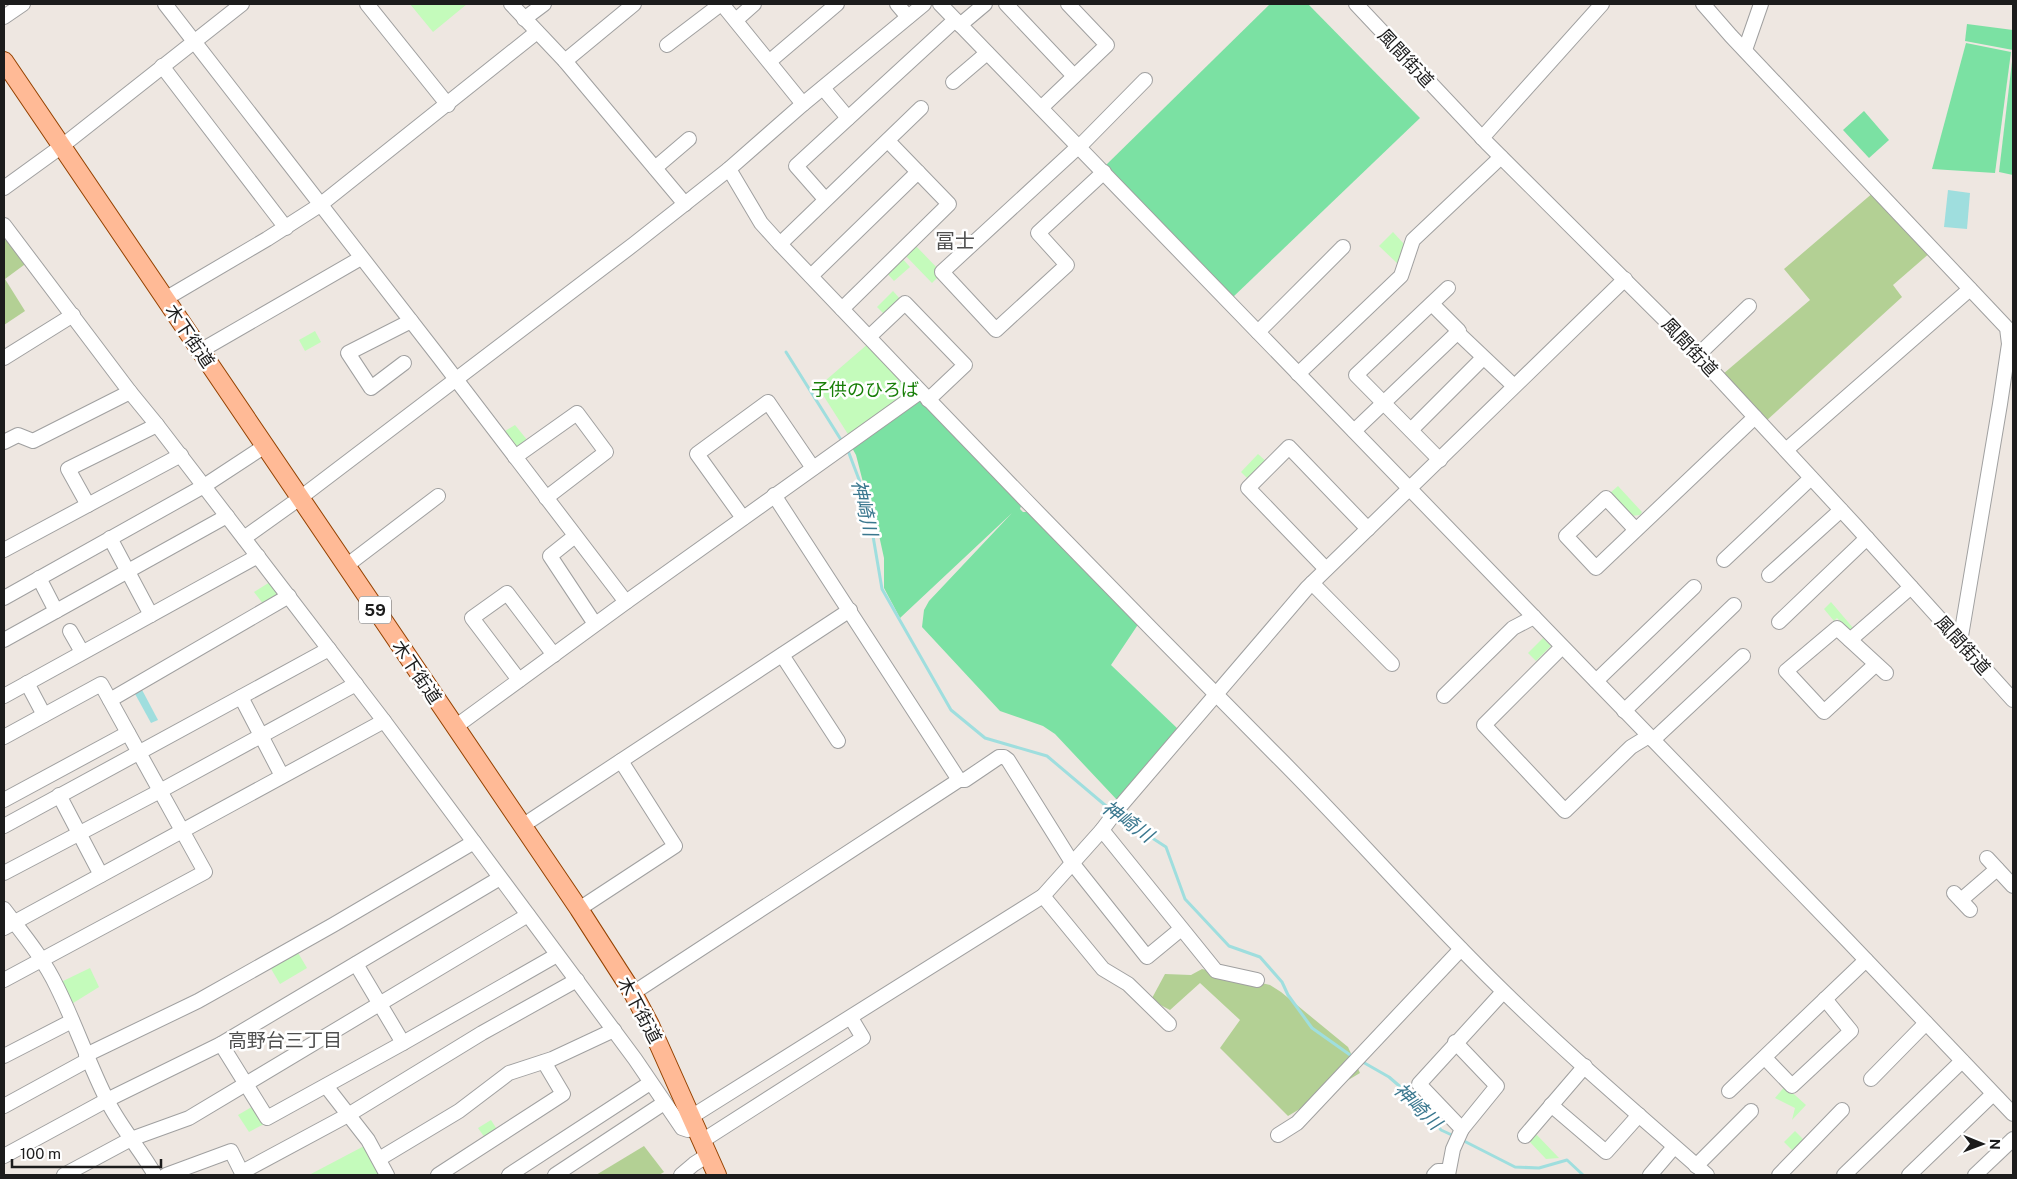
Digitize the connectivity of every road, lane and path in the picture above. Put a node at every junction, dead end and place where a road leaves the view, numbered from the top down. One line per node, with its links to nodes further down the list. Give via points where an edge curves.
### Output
1 (23, 4): 21 (street)
2 (165, 4): 27 (street)
3 (242, 4): 27 (street)
4 (367, 4): 40 (street)
5 (511, 4): 23 (street)
6 (544, 4): 23 (street)
7 (634, 4): 32 (street)
8 (721, 4): 24 (street); 28 (street)
9 (754, 4): 24 (street)
10 (838, 4): 33 (street)
11 (896, 4): 22 (street)
12 (924, 4): 22 (street)
13 (940, 4): 25 (street)
14 (985, 4): 25 (street)
15 (1006, 4): 35 (street)
16 (1068, 4): 35 (street, via 1106,45)
17 (1356, 4): 44 (street, 風間街道)
18 (1602, 4): 44 (street)
19 (1703, 4): 29 (street)
20 (1761, 4): 29 (street)
21 (4, 17)
22 (908, 17): 38 (street)
23 (524, 19): 26 (street)
24 (736, 20): 33 (street)
25 (958, 22): 30 (street); 43 (street)
26 (537, 32): 32 (street); 40 (street)
27 (194, 41): 34 (street); 57 (street)
28 (668, 46)
29 (1745, 50): 66 (street)
30 (987, 52): 37 (street); 42 (street)
31 (4, 60): 47 (main road, 木下街道 / 59)
32 (565, 61): 50 (street)
33 (770, 61): 39 (street)
34 (162, 66): 47 (street); 59 (street)
35 (1074, 76): 42 (street)
36 (1145, 80): 48 (street)
37 (953, 82)
38 (823, 88): 39 (street); 43 (street)
39 (803, 104): 51 (street)
40 (448, 105): 57 (street)
41 (921, 108): 46 (street)
42 (1041, 108): 48 (street)
43 (848, 118): 55 (street, via 796,166)
44 (1482, 138): 49 (street, 風間街道)
45 (689, 139): 50 (street)
46 (888, 141): 52 (street); 55 (street)
47 (62, 146): 54 (street); 67 (main road, 木下街道 / 59)
48 (1079, 146): 53 (street); 53 (street, via 942,272 996,330 1067,265 1038,233)
49 (1501, 157): 64 (street, 風間街道); 81 (street, via 1413,240 1401,276)
50 (655, 168): 56 (street)
51 (729, 169): 56 (street); 60 (street, via 761,223)
52 (918, 172): 63 (street); 70 (street, via 949,204)
53 (1104, 172): 74 (street)
54 (4, 188)
55 (826, 199): 60 (street)
56 (685, 204): 82 (street)
57 (320, 205): 59 (street); 62 (street)
58 (4, 224): 71 (street)
59 (286, 228): 67 (street)
60 (780, 244): 63 (street)
61 (1343, 247): 74 (street)
62 (361, 258): 72 (street); 76 (street)
63 (811, 276): 70 (street)
64 (1625, 279): 77 (street, 風間街道); 83 (street)
65 (1448, 288): 68 (street)
66 (1970, 289): 93 (street); 139 (street, via 2007,328 2009,344)
67 (165, 299): 76 (main road, 木下街道 / 59)
68 (1432, 304): 73 (street); 86 (street, via 1356,375)
69 (1750, 306): 77 (street)
70 (842, 309): 75 (street)
71 (73, 315): 78 (street); 84 (street)
72 (411, 321): 80 (street, via 348,354 371,388); 82 (street)
73 (1461, 328): 79 (street); 86 (street)
74 (1258, 332): 81 (street)
75 (869, 337): 85 (street); 85 (street, via 905,303 965,365)
76 (200, 351): 92 (main road, 木下街道 / 59)
77 (1698, 355): 87 (street, 風間街道)
78 (4, 358)
79 (1483, 358): 83 (street); 89 (street)
80 (404, 363)
81 (1298, 374): 90 (street)
82 (456, 380): 95 (street); 103 (street)
83 (1514, 386): 96 (street)
84 (130, 392): 88 (street); 91 (street, via 33,441 18,435)
85 (924, 396): 97 (street); 151 (street)
86 (1384, 403): 89 (street); 90 (street)
87 (1754, 416): 93 (street, 風間街道); 110 (street)
88 (157, 425): 94 (street); 105 (street, via 68,469)
89 (1411, 430): 96 (street)
90 (1354, 431): 100 (street)
91 (4, 442)
92 (265, 446): 99 (street); 103 (main road, 木下街道 / 59)
93 (1786, 450): 98 (street, 風間街道)
94 (181, 455): 99 (street); 105 (street)
95 (515, 457): 104 (street); 104 (street, via 577,413 606,452)
96 (1440, 460): 100 (street)
97 (813, 468): 101 (street); 108 (street, via 768,402 697,454)
98 (1811, 478): 106 (street, 風間街道); 117 (street)
99 (204, 486): 107 (street); 112 (street)
100 (1410, 489): 109 (street); 133 (street)
101 (774, 495): 108 (street); 130 (street)
102 (438, 496): 118 (street)
103 (300, 498): 113 (street); 118 (main road, 木下街道 / 59)
104 (546, 498): 111 (street)
105 (88, 505): 115 (street)
106 (1841, 510): 114 (street, 風間街道); 121 (street)
107 (227, 516): 113 (street); 120 (street)
108 (743, 518): 128 (street)
109 (1368, 529): 119 (street); 119 (street, via 1289,447 1248,488)
110 (1636, 530): 110 (street, via 1596,568 1566,536 1606,498)
111 (575, 536): 128 (street); 135 (street, via 550,556)
112 (110, 538): 120 (street); 122 (street)
113 (244, 538): 116 (street)
114 (1867, 538): 125 (street, 風間街道); 134 (street)
115 (5, 545)
116 (258, 556): 126 (street); 132 (street)
117 (1724, 560)
118 (346, 566): 160 (main road, 木下街道 / 59)
119 (1326, 569): 123 (street)
120 (128, 571): 131 (street); 132 (street)
121 (1769, 575)
122 (40, 578): 127 (street); 131 (street)
123 (1312, 583): 146 (street); 151 (street)
124 (1694, 587): 148 (street)
125 (1911, 587): 138 (street); 139 (street, 風間街道)
126 (289, 596): 141 (street); 155 (street)
127 (4, 598)
128 (626, 602): 135 (street)
129 (1734, 605): 157 (street)
130 (850, 610): 144 (street); 169 (street)
131 (56, 611): 137 (street)
132 (151, 615): 142 (street)
133 (1534, 617): 140 (street); 153 (street, via 1513,628)
134 (1779, 622)
135 (595, 624): 143 (street)
136 (70, 631): 142 (street)
137 (4, 640)
138 (1850, 640): 138 (street, via 1837,628 1786,671 1824,712 1881,668)
139 (1960, 642): 156 (street, 風間街道)
140 (1562, 647): 148 (street); 164 (street, via 1484,725 1562,814 1631,747)
141 (329, 649): 150 (street); 154 (street)
142 (82, 652): 149 (street)
143 (554, 655): 147 (street); 147 (street, via 507,593 472,618)
144 (782, 655): 165 (street); 167 (street)
145 (1743, 656): 164 (street)
146 (1392, 664)
147 (519, 680): 160 (street)
148 (1596, 681): 157 (street)
149 (27, 683): 152 (street); 158 (street)
150 (356, 684): 159 (street); 162 (street)
151 (1216, 695): 176 (street); 193 (street)
152 (4, 696)
153 (1444, 696)
154 (241, 697): 162 (street); 166 (street)
155 (110, 700): 158 (street, via 101,684); 161 (street)
156 (2013, 700)
157 (1624, 710): 164 (street)
158 (44, 715): 163 (street)
159 (384, 722): 168 (street); 178 (street)
160 (455, 727): 174 (main road, 木下街道 / 59)
161 (128, 733): 166 (street); 172 (street)
162 (261, 736): 168 (street); 170 (street)
163 (4, 737)
164 (1651, 738): 196 (street)
165 (838, 741)
166 (139, 752): 170 (street); 171 (street)
167 (621, 761): 174 (street); 189 (street, via 674,846)
168 (282, 776): 175 (street)
169 (959, 780): 180 (street, via 965,780 999,757 1004,757); 202 (street)
170 (160, 791): 175 (street); 177 (street)
171 (59, 795): 173 (street); 177 (street)
172 (4, 800)
173 (4, 826)
174 (522, 826): 189 (main road, 木下街道 / 59)
175 (182, 830): 183 (street); 195 (street, via 205,872)
176 (1102, 830): 180 (street); 192 (street)
177 (80, 834): 182 (street); 183 (street)
178 (474, 842): 184 (street); 214 (street, via 198,1001)
179 (1987, 858): 181 (street)
180 (1073, 864): 186 (street); 192 (street, via 1147,957)
181 (1997, 869): 185 (street); 187 (street)
182 (4, 873)
183 (101, 875): 191 (street)
184 (500, 878): 190 (street); 197 (street)
185 (2013, 886)
186 (1043, 896): 205 (street); 207 (street, via 1104,969 1128,984)
187 (1962, 901)
188 (4, 909): 191 (street)
189 (579, 909): 202 (main road, 木下街道 / 59)
190 (528, 915): 194 (street); 204 (street)
191 (9, 925): 195 (street)
192 (1181, 929): 200 (street, via 1216,971)
193 (1461, 949): 201 (street); 236 (street, via 1297,1123)
194 (557, 955): 199 (street); 212 (street)
195 (42, 959): 198 (street); 206 (street)
196 (1866, 960): 203 (street); 208 (street)
197 (356, 964): 204 (street); 211 (street)
198 (4, 980)
199 (577, 980): 209 (street); 232 (street, via 482,1033)
200 (1256, 980)
201 (1504, 992): 210 (street); 218 (street)
202 (633, 993): 235 (main road, 木下街道 / 59)
203 (1825, 999): 215 (street); 215 (street, via 1851,1031 1792,1086)
204 (380, 1004): 212 (street); 221 (street)
205 (851, 1018): 235 (street); 235 (street, via 863,1038)
206 (72, 1021): 213 (street); 214 (street)
207 (1170, 1024)
208 (1926, 1024): 216 (street); 219 (street)
209 (614, 1030): 217 (street); 220 (street)
210 (1456, 1042): 234 (street, via 1497,1086); 234 (street, via 1419,1084)
211 (221, 1044): 221 (street); 225 (street)
212 (403, 1044): 222 (street)
213 (4, 1056)
214 (87, 1058): 225 (street); 228 (street)
215 (1765, 1058): 223 (street)
216 (1962, 1061): 224 (street); 257 (street)
217 (544, 1062): 242 (street, via 508,1073 459,1111); 250 (street, via 563,1094)
218 (1585, 1066): 227 (street); 233 (street)
219 (1871, 1079)
220 (650, 1083): 226 (street); 251 (street)
221 (246, 1084): 222 (street, via 267,1118); 238 (street, via 189,1118)
222 (326, 1086): 232 (street)
223 (1729, 1091)
224 (1993, 1094): 231 (street); 258 (street)
225 (107, 1100): 238 (street); 241 (street)
226 (664, 1103): 235 (street, via 682,1128); 252 (street)
227 (1551, 1105): 233 (street, via 1606,1152); 237 (street)
228 (4, 1106)
229 (1842, 1110): 256 (street)
230 (1751, 1111): 243 (street)
231 (2013, 1114)
232 (348, 1115): 242 (street); 244 (street)
233 (1638, 1115): 240 (street)
234 (1462, 1129): 245 (street)
235 (699, 1135): 253 (street, via 694,1164); 254 (main road, 木下街道 / 59)
236 (1278, 1135)
237 (1525, 1136)
238 (131, 1139): 246 (street); 247 (street)
239 (2013, 1139): 259 (street)
240 (1674, 1146): 243 (street); 255 (street)
241 (4, 1156)
242 (379, 1158): 249 (street)
243 (1704, 1173)
244 (242, 1174): 248 (street, via 231,1151)
245 (1443, 1174)
246 (64, 1175)
247 (156, 1175)
248 (166, 1175)
249 (387, 1175)
250 (438, 1175)
251 (509, 1175)
252 (555, 1175)
253 (681, 1175)
254 (717, 1175)
255 (1650, 1175)
256 (1779, 1175)
257 (1844, 1175)
258 (1909, 1175)
259 (1976, 1175)

